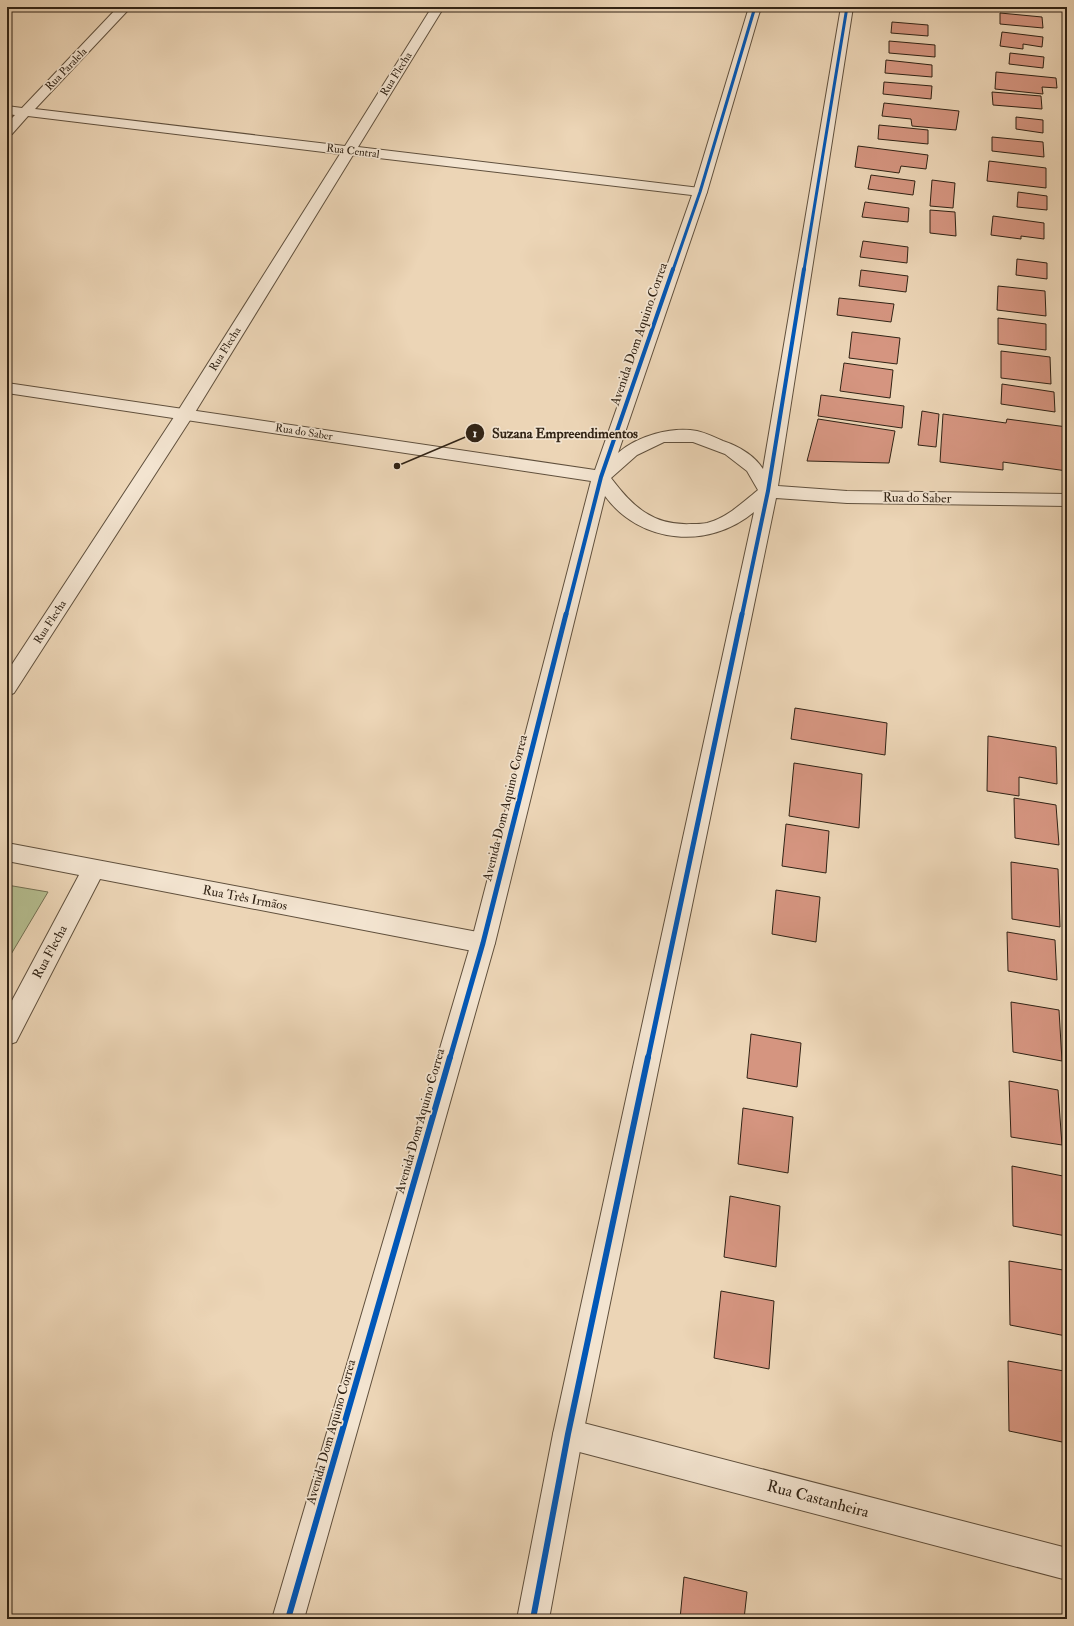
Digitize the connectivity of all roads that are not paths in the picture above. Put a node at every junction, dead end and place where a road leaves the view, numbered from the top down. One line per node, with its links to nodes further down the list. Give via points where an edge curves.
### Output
1 (125, 7): 6 (street, Rua Paralela)
2 (438, 7): 8 (street, Rua Flecha)
3 (755, 7): 9 (street, Avenida Dom Aquino Correa)
4 (847, 7): 13 (street)
5 (7, 110): 6 (street, Rua Central)
6 (25, 112): 7 (street, Rua Paralela); 8 (street, Rua Central)
7 (7, 131)
8 (349, 151): 9 (street, Rua Central); 11 (street, Rua Flecha)
9 (700, 192): 12 (street, Avenida Dom Aquino Correa)
10 (7, 388): 11 (street, Rua do Saber)
11 (185, 414): 12 (street, Rua do Saber); 15 (street, Rua Flecha)
12 (601, 477): 13 (street, via 620,504 648,523 675,531 710,529 739,515); 13 (street, via 631,450 661,437 695,436 731,450 753,467); 18 (street, Avenida Dom Aquino Correa)
13 (768, 491): 14 (street, Rua do Saber, via 847,497); 20 (street)
14 (1067, 500)
15 (7, 688)
16 (7, 852): 17 (street, Rua Três Irmãos)
17 (93, 870): 18 (street, Rua Três Irmãos); 19 (street, Rua Flecha)
18 (483, 943): 22 (street, Avenida Dom Aquino Correa)
19 (7, 1034)
20 (568, 1434): 21 (street, Rua Castanheira); 23 (street)
21 (1067, 1564)
22 (288, 1619)
23 (533, 1619)

